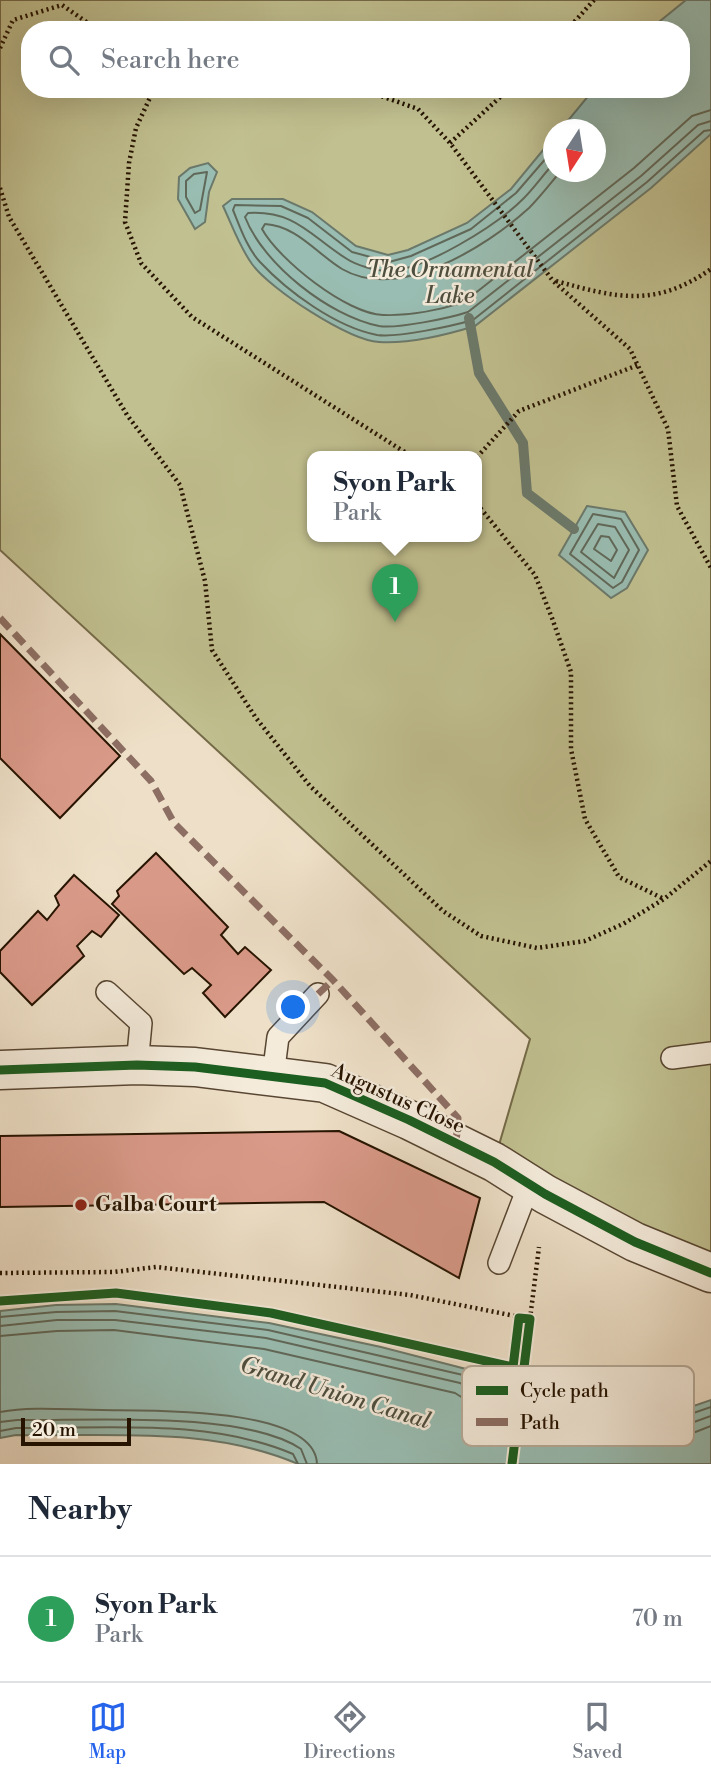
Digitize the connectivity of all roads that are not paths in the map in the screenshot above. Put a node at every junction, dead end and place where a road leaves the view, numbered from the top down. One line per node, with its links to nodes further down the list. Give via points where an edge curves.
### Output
1 (107, 992): 5 (lane, via 141,1023)
2 (318, 994): 7 (lane, via 278,1037)
3 (711, 1053): 4 (lane)
4 (671, 1058)
5 (137, 1065): 6 (street, Augustus Close); 7 (street, Augustus Close)
6 (0, 1070)
7 (273, 1076): 8 (street, Augustus Close, via 325,1083 494,1162)
8 (537, 1190): 9 (lane); 10 (street, Augustus Close, via 635,1242)
9 (499, 1263)
10 (711, 1273)

